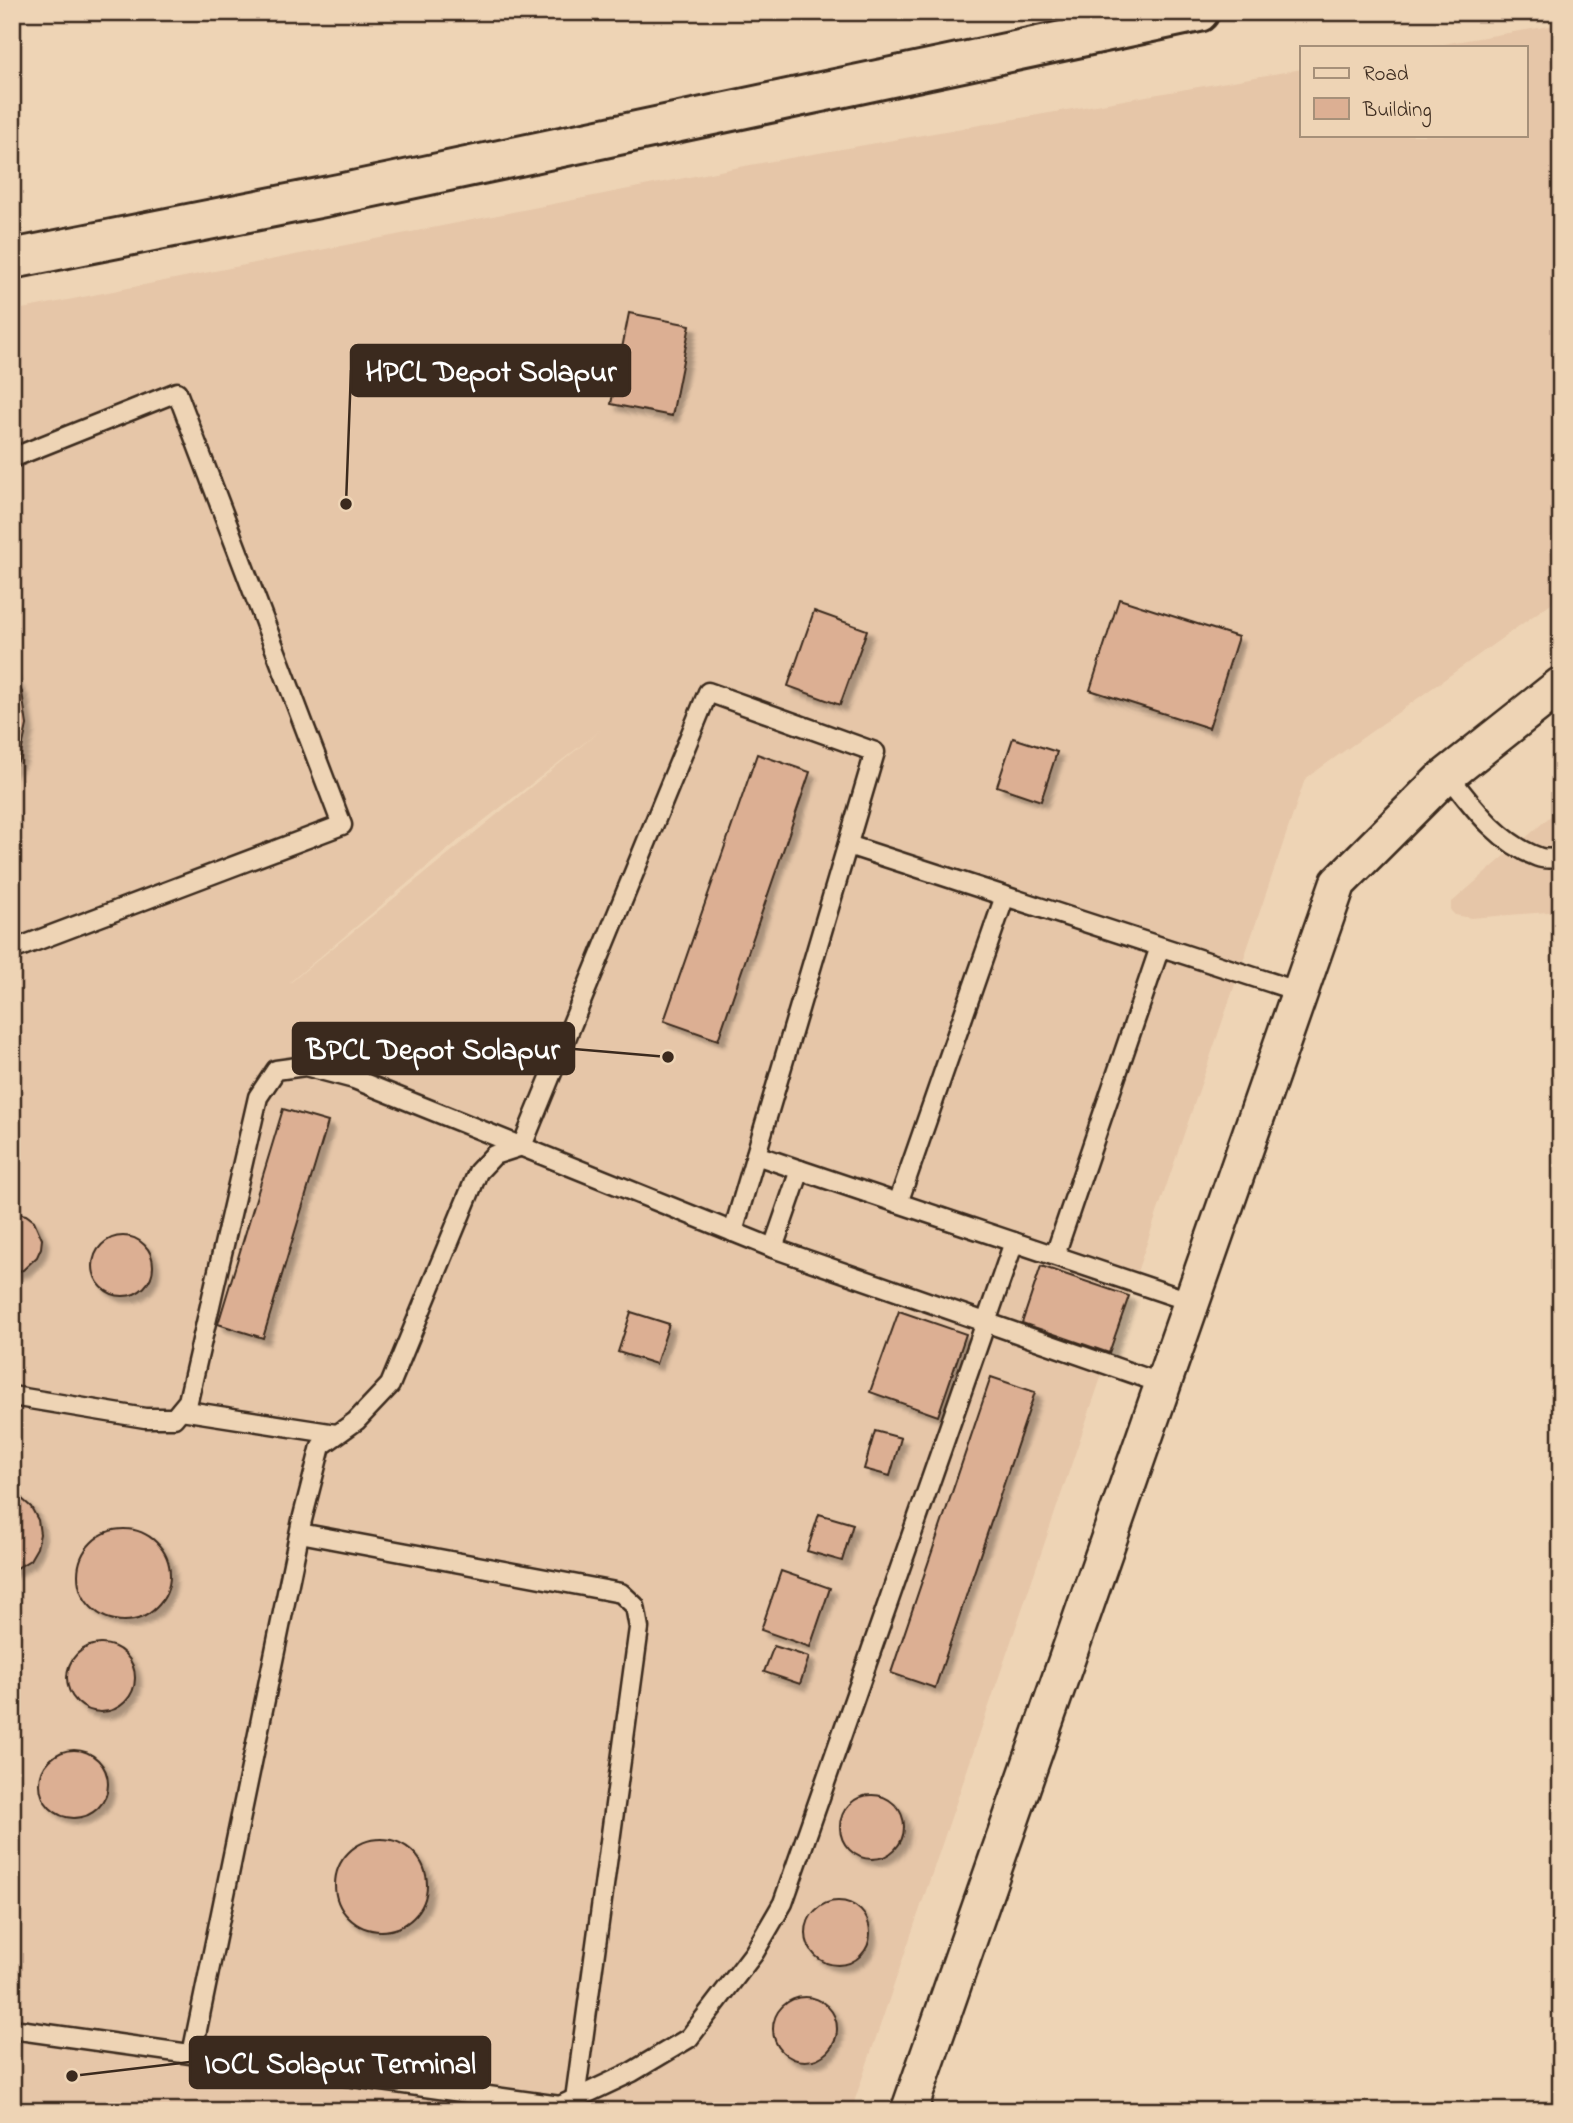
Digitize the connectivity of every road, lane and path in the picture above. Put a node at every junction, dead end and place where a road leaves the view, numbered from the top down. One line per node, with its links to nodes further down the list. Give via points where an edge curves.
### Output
1 (1199, 12): 2 (main road)
2 (12, 259)
3 (12, 458): 10 (lane, via 177,392 342,825)
4 (1561, 685): 5 (street)
5 (1448, 775): 7 (lane, via 1502,837 1540,858); 11 (street, via 1338,883)
6 (848, 845): 8 (lane); 12 (lane, via 875,752 708,692); 13 (lane)
7 (1561, 858)
8 (1005, 896): 9 (lane); 15 (lane)
9 (1160, 947): 11 (lane); 19 (lane)
10 (12, 950)
11 (1300, 992): 20 (street)
12 (522, 1146): 16 (lane); 24 (lane, via 354,1079 304,1066 276,1070 258,1097 188,1401); 25 (lane, via 494,1155 478,1172 390,1385 356,1421)
13 (756, 1155): 14 (lane); 16 (lane)
14 (800, 1170): 15 (lane); 18 (lane)
15 (898, 1203): 17 (lane)
16 (733, 1232): 18 (lane)
17 (1014, 1242): 19 (lane); 21 (lane)
18 (774, 1248): 21 (lane)
19 (1055, 1255): 20 (lane)
20 (1192, 1302): 22 (street)
21 (986, 1322): 22 (lane); 29 (lane, via 783,1903 754,1953 689,2038)
22 (1163, 1384): 30 (street)
23 (12, 1396): 24 (lane, via 145,1418 174,1418)
24 (181, 1410): 25 (lane)
25 (336, 1434): 26 (lane, via 321,1446)
26 (300, 1533): 28 (lane); 29 (lane, via 621,1593 635,1606 639,1628)
27 (12, 2029): 28 (lane)
28 (192, 2054): 29 (lane, via 560,2106)
29 (575, 2099)
30 (909, 2111)

